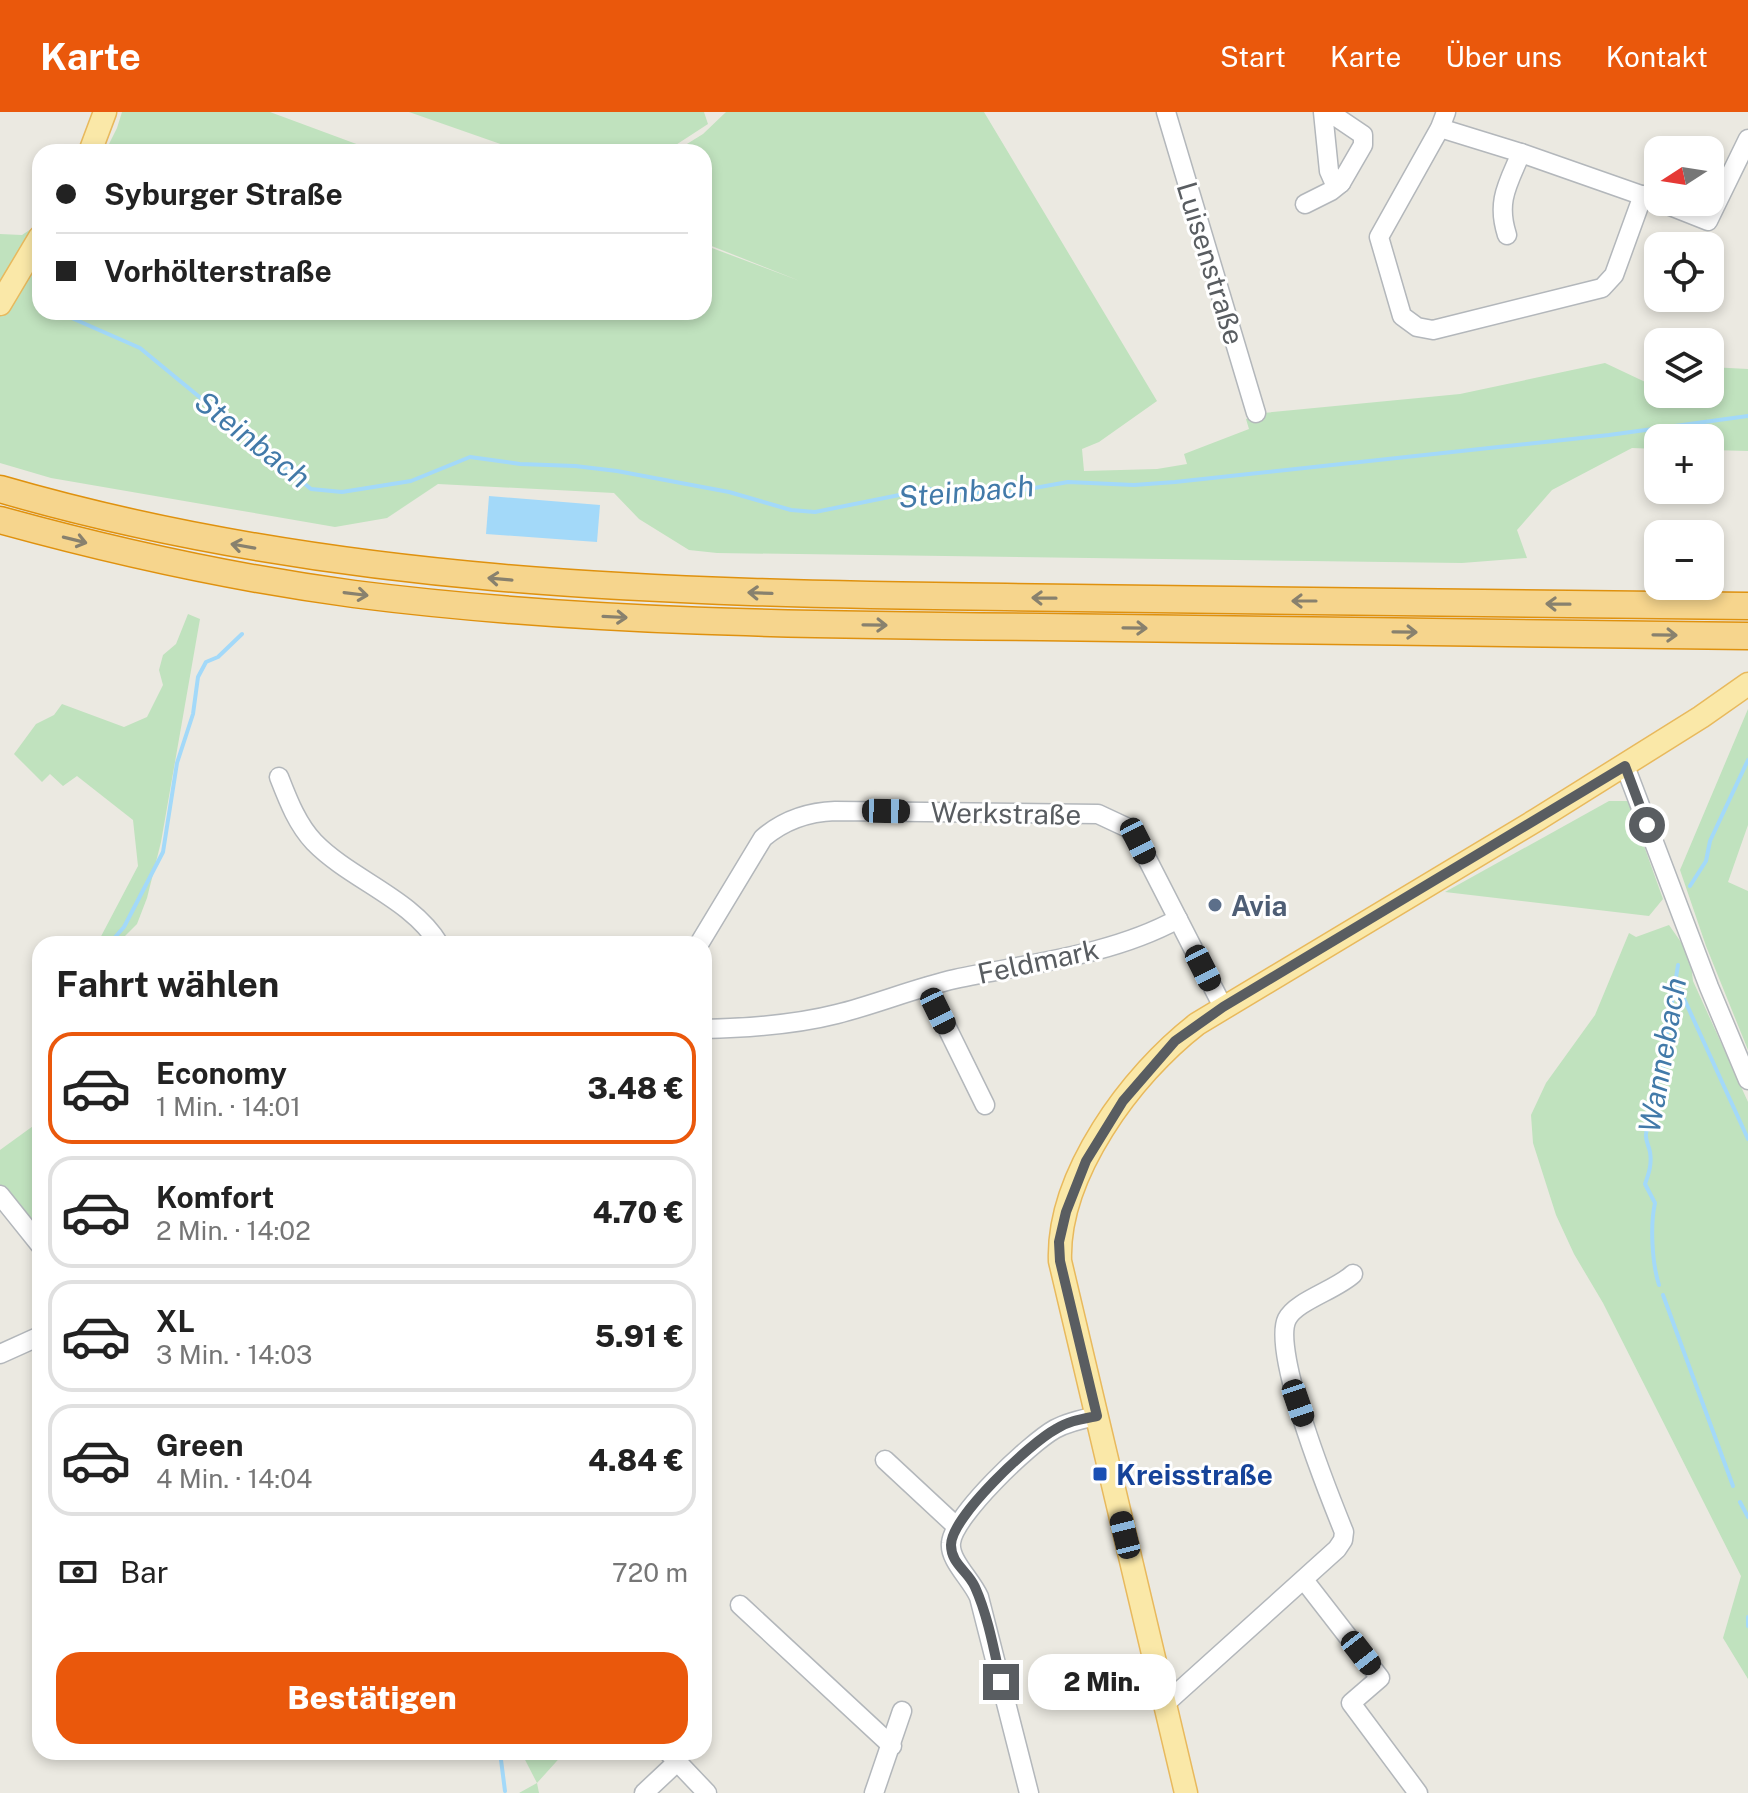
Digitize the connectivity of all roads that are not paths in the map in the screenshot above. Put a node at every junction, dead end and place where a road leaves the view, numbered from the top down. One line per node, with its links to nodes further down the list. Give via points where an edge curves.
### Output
1 (105, 112): 7 (main road)
2 (1166, 112): 17 (street, Luisenstraße)
3 (1323, 112): 9 (street, via 1329,171)
4 (1329, 112): 9 (street, via 1363,135 1363,145)
5 (1443, 120): 8 (street); 13 (street, via 1379,237 1402,316 1417,327 1433,330 1602,288)
6 (1748, 139): 10 (street)
7 (93, 144)
8 (1521, 153): 11 (street); 14 (street, via 1501,201)
9 (1341, 183): 12 (street)
10 (1724, 188)
11 (1644, 196)
12 (1305, 204)
13 (1645, 216)
14 (1507, 235)
15 (32, 250): 16 (main road)
16 (0, 304)
17 (1256, 413)
18 (0, 489): 20 (highway, one-way to 18, via 838,595 588,586 282,553 117,520)
19 (0, 520): 21 (highway, one-way to 21, via 124,552 279,582 452,605 588,615 837,625)
20 (1748, 606)
21 (1748, 636)
22 (1748, 684): 23 (main road)
23 (1625, 766): 29 (main road); 31 (street)
24 (279, 777): 26 (street, via 293,812 314,842 422,922)
25 (1178, 919): 27 (street, Werkstraße, via 1138,841 1128,828 1098,814 835,811 790,820 763,838); 28 (street, Feldmark, via 1148,935); 29 (street)
26 (433, 936)
27 (704, 936)
28 (927, 987): 30 (street, Feldmark, via 810,1020); 32 (street)
29 (1223, 1007): 38 (main road, via 1175,1041 1130,1092 1086,1161 1061,1228 1060,1261)
30 (712, 1028)
31 (1748, 1080)
32 (985, 1105)
33 (0, 1195): 34 (street)
34 (32, 1235)
35 (1353, 1274): 41 (street, via 1293,1310 1283,1330 1298,1403 1344,1532 1337,1549)
36 (32, 1340): 37 (street)
37 (0, 1354)
38 (1097, 1416): 40 (street, via 1072,1421 1030,1447); 43 (main road)
39 (885, 1460): 40 (street)
40 (956, 1526): 51 (street, via 952,1555 979,1597)
41 (1304, 1580): 43 (street); 53 (street, via 1380,1678 1351,1703)
42 (740, 1605): 45 (street)
43 (1165, 1704): 52 (main road)
44 (902, 1711): 45 (street)
45 (892, 1746): 50 (street)
46 (670, 1760): 48 (street)
47 (675, 1760): 49 (street)
48 (644, 1793)
49 (707, 1793)
50 (874, 1793)
51 (1029, 1793)
52 (1186, 1793)
53 (1418, 1793)

